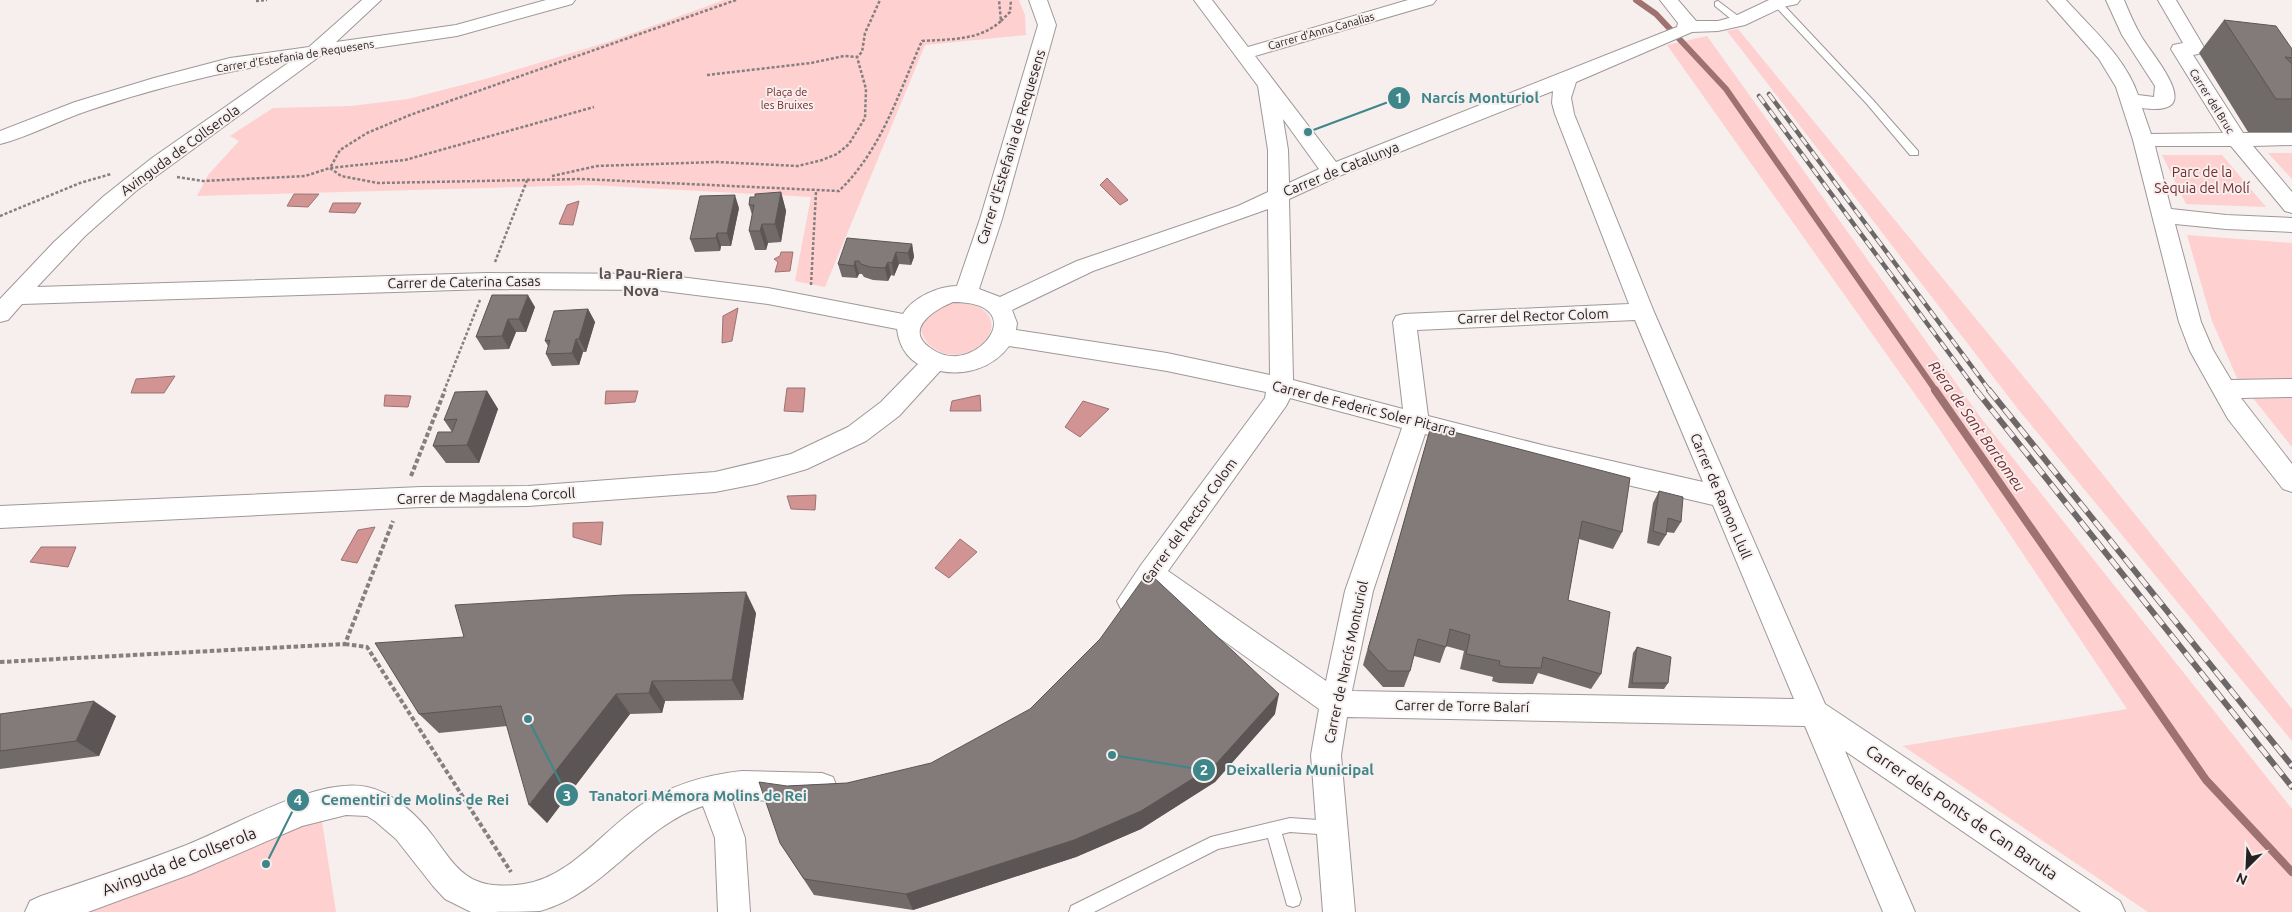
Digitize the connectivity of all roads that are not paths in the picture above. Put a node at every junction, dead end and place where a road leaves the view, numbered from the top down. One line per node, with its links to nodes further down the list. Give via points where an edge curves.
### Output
1 (372, 0): 14 (street, Avinguda de Collserola)
2 (566, 0): 14 (street, Carrer d'Estefania de Requesens, via 457,30)
3 (1038, 0): 29 (street, Carrer d'Estefania de Requesens, via 1047,24 994,210)
4 (1203, 0): 15 (street)
5 (1427, 0): 15 (street, Carrer d'Anna Canalias)
6 (1669, 0): 13 (street, via 1687,22)
7 (2056, 0): 18 (street, via 2111,62)
8 (2115, 0): 18 (street, via 2131,35 2165,86 2164,100 2160,104)
9 (2167, 0): 22 (street, Carrer del Bruc, via 2196,49 2180,49)
10 (1784, 2): 12 (street, Carrer de Catalunya); 23 (lane)
11 (1718, 4): 12 (lane)
12 (1739, 20): 13 (street, Carrer de Catalunya)
13 (1686, 29): 16 (street, Carrer de Catalunya)
14 (314, 53): 19 (street, Carrer d'Estefania de Requesens, via 230,64 161,82 82,106); 30 (street, Avinguda de Collserola, via 128,187 69,239)
15 (1243, 54): 17 (street)
16 (1569, 78): 24 (street, Carrer de Catalunya); 32 (street, Carrer de Ramon Llull, via 1560,98 1562,106)
17 (1267, 86): 24 (street); 25 (street, Carrer del Rector Colom, via 1278,150)
18 (2132, 100): 21 (street)
19 (0, 138)
20 (2292, 139): 22 (street)
21 (2143, 140): 22 (street); 27 (street)
22 (2237, 140): 26 (street, Carrer del Bruc)
23 (1914, 153)
24 (1332, 171): 25 (street, Carrer de Catalunya)
25 (1278, 195): 31 (street, Carrer de Catalunya, via 1245,211 1085,266); 37 (street, Carrer del Rector Colom)
26 (2292, 206)
27 (2162, 215): 28 (street); 39 (street, via 2190,322)
28 (2292, 225)
29 (966, 294): 31 (street, via 979,296); 34 (street, via 938,298 925,304 914,313)
30 (16, 296): 33 (street, Avinguda de Collserola); 34 (street, Carrer de Caterina Casas, via 487,280 656,282 810,304)
31 (998, 307): 35 (street, via 1004,316)
32 (1643, 312): 40 (street, Carrer del Rector Colom, via 1404,322); 42 (street, Carrer de Ramon Llull)
33 (0, 314)
34 (909, 323): 36 (street, via 907,334 911,346)
35 (1004, 337): 36 (street, via 997,347 973,362 958,365); 37 (street, Carrer de Federic Soler Pitarra, via 1139,357)
36 (934, 362): 43 (street, Carrer de Magdalena Corcoll, via 890,409 857,434 798,462 715,482 528,496 403,498)
37 (1280, 386): 40 (street, Carrer de Federic Soler Pitarra); 44 (street, Carrer del Rector Colom, via 1277,400)
38 (2292, 388): 39 (street)
39 (2222, 389): 41 (street)
40 (1417, 421): 42 (street, Carrer de Federic Soler Pitarra, via 1546,456); 46 (street, Carrer de Narcís Monturiol, via 1359,591)
41 (2292, 482)
42 (1721, 497): 47 (street, Carrer de Ramon Llull)
43 (0, 516)
44 (1150, 573): 45 (street, Carrer del Rector Colom); 46 (street)
45 (1118, 618)
46 (1335, 704): 47 (street, Carrer de Torre Balarí); 50 (street, Carrer de Narcís Monturiol, via 1326,755)
47 (1814, 713): 57 (street, Carrer de Ramon Llull); 58 (street, Carrer dels Ponts de Can Baruta)
48 (849, 784): 49 (street, via 822,787 737,785)
49 (712, 789): 53 (street, Avinguda de Collserola, via 691,794 666,806 639,825 582,876 526,900 499,903 461,896 399,820 366,801 344,801 313,807 173,866); 54 (street, via 730,838)
50 (1332, 828): 51 (lane, via 1290,826); 56 (street, Carrer de Narcís Monturiol)
51 (1273, 829): 52 (lane); 55 (lane, via 1216,842)
52 (1293, 899)
53 (41, 912)
54 (734, 912)
55 (1077, 912)
56 (1339, 912)
57 (1899, 912)
58 (2110, 912)

